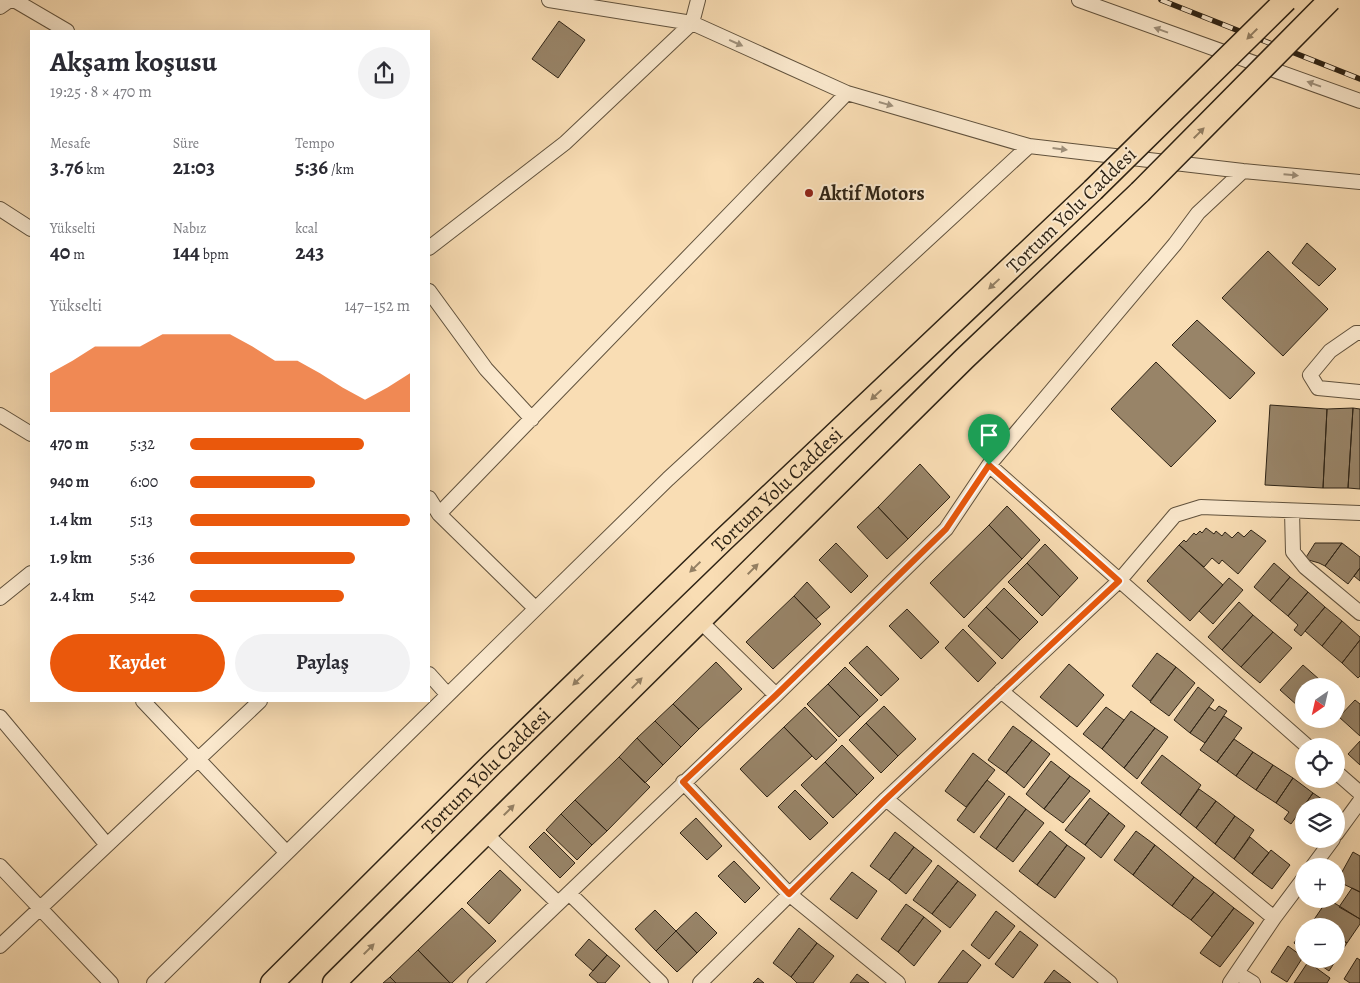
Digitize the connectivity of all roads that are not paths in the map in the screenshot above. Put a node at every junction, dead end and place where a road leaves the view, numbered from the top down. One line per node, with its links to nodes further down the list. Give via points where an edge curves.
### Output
1 (10, 0): 8 (street)
2 (14, 0): 10 (street)
3 (549, 0): 9 (street)
4 (698, 0): 9 (street)
5 (1079, 0): 12 (street, one-way to 5)
6 (1286, 0): 65 (highway, Tortum Yolu Caddesi, one-way to 65, bridge, via 1093,190 681,580)
7 (1330, 0): 35 (highway, Tortum Yolu Caddesi, one-way to 7, bridge, via 964,359 1140,192)
8 (0, 7)
9 (692, 23): 11 (street, one-way to 11); 18 (street, via 565,143)
10 (65, 30)
11 (847, 93): 13 (street, one-way to 13); 23 (street)
12 (1360, 101)
13 (1029, 146): 14 (street, one-way to 14); 33 (street, via 668,479)
14 (1243, 171): 15 (street, one-way to 15); 25 (street, via 1198,213)
15 (1360, 182)
16 (0, 209): 17 (street)
17 (30, 228)
18 (430, 247)
19 (430, 292): 23 (street, via 486,369)
20 (1360, 333): 21 (street, via 1330,351 1310,375 1318,388)
21 (1360, 392)
22 (0, 415): 24 (street)
23 (532, 418): 29 (street)
24 (30, 433)
25 (989, 465): 31 (street); 39 (street, via 946,529)
26 (430, 500): 29 (street)
27 (1292, 511): 28 (street); 31 (street, via 1201,506 1175,515); 34 (street, via 1293,552 1305,567)
28 (1360, 513)
29 (439, 514): 33 (street)
30 (30, 576): 32 (street)
31 (1119, 581): 37 (street); 43 (street)
32 (0, 598)
33 (535, 608): 38 (street)
34 (1360, 613)
35 (700, 621): 39 (street); 51 (highway, Tortum Yolu Caddesi, one-way to 35)
36 (430, 675): 38 (street)
37 (1001, 691): 48 (street); 60 (street)
38 (447, 694): 53 (street)
39 (776, 695): 46 (street)
40 (144, 702): 44 (street)
41 (259, 702): 44 (street)
42 (0, 717): 52 (street)
43 (1298, 738)
44 (198, 760): 52 (street); 53 (street)
45 (1345, 780): 47 (street)
46 (683, 782): 56 (street); 57 (street)
47 (1360, 793)
48 (886, 799): 57 (street); 71 (street)
49 (1360, 801): 50 (street)
50 (1345, 822)
51 (485, 833): 58 (street); 66 (highway, Tortum Yolu Caddesi, one-way to 51)
52 (107, 846): 59 (street)
53 (286, 852): 64 (street)
54 (0, 866): 59 (street)
55 (1295, 890): 60 (street)
56 (569, 892): 58 (street); 68 (street)
57 (789, 894): 69 (street); 70 (street)
58 (558, 903): 67 (street)
59 (40, 908): 61 (street); 63 (street)
60 (1274, 918): 62 (street)
61 (0, 946)
62 (1234, 978): 72 (street)
63 (111, 983)
64 (154, 983)
65 (272, 983)
66 (334, 983)
67 (475, 983)
68 (661, 983)
69 (700, 983)
70 (898, 983)
71 (1110, 983)
72 (1253, 983)

